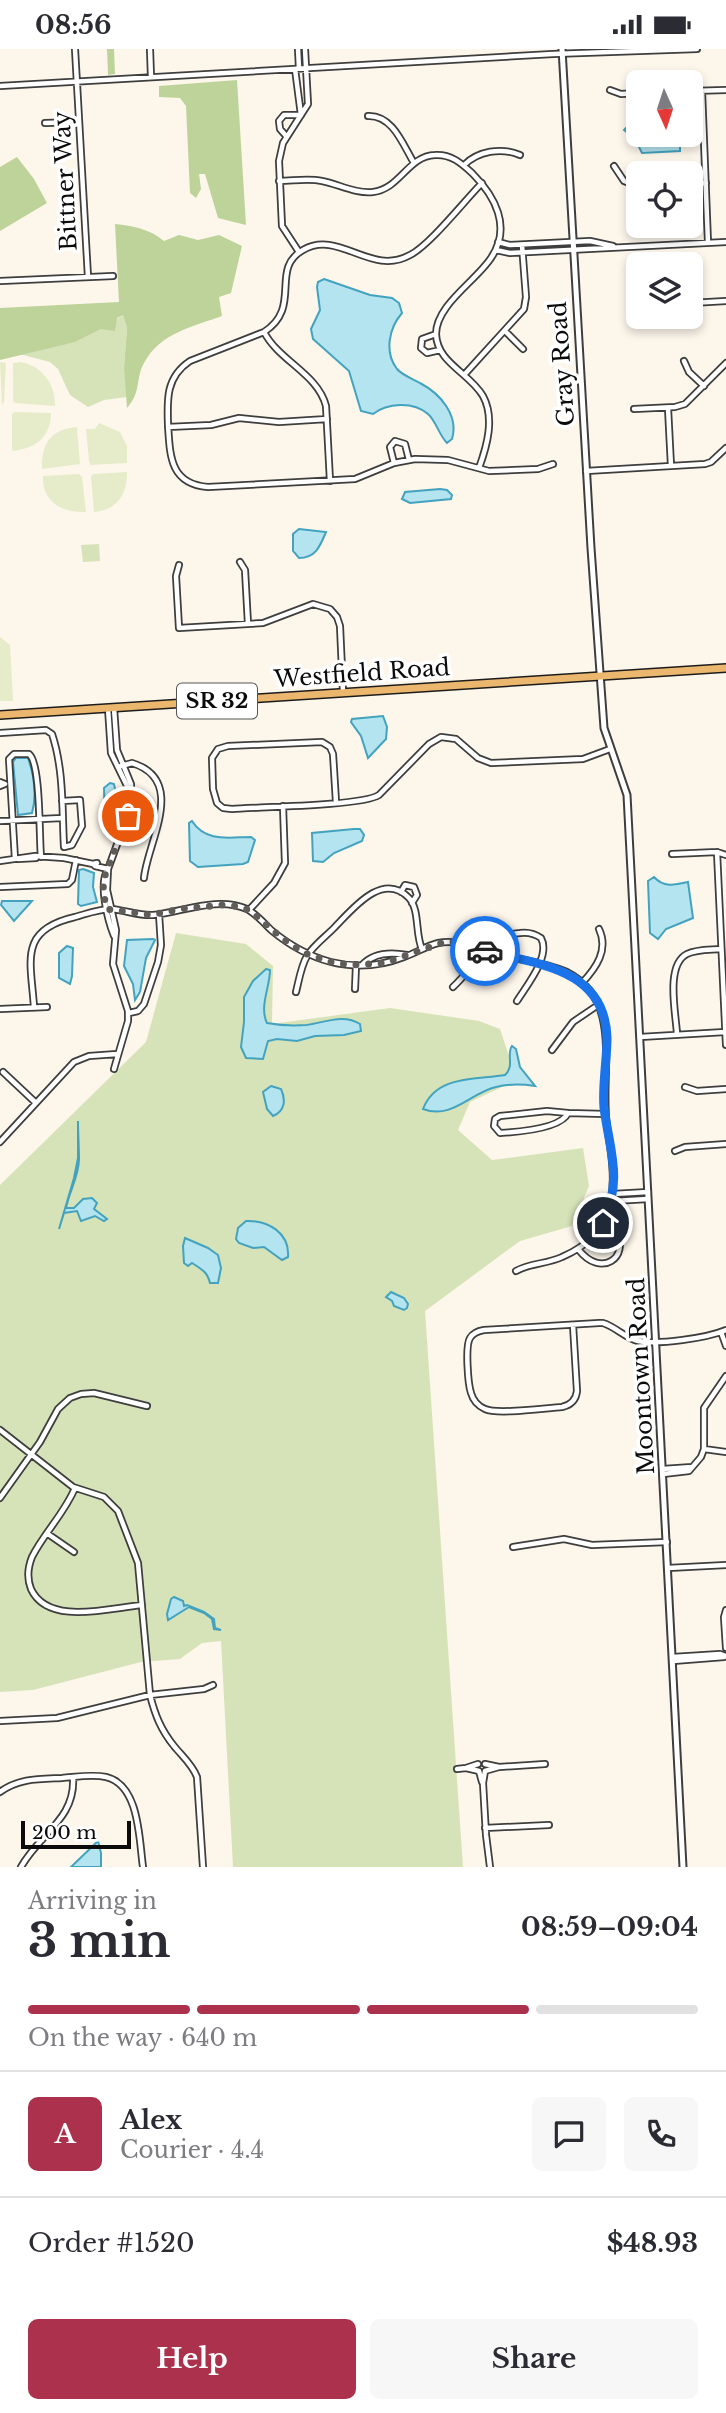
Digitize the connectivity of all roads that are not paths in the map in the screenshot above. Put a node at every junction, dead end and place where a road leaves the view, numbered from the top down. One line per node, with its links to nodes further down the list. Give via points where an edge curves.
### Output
1 (75, 49): 12 (street, Bittner Way)
2 (149, 49): 11 (street)
3 (298, 49): 10 (street)
4 (304, 49): 9 (street)
5 (696, 49): 7 (street)
6 (644, 50): 7 (street); 8 (street)
7 (653, 50)
8 (562, 51): 9 (street); 37 (street, Gray Road)
9 (307, 68): 10 (street); 18 (street, via 308,104)
10 (297, 69): 11 (street); 18 (street)
11 (151, 77): 12 (street)
12 (77, 83): 13 (street); 20 (street, Bittner Way)
13 (0, 86)
14 (610, 90): 17 (street)
15 (726, 90): 16 (street)
16 (704, 91)
17 (626, 94)
18 (301, 115): 22 (street); 22 (street, via 284,115 279,121)
19 (368, 116): 25 (street, via 388,121)
20 (79, 122): 21 (street); 42 (street, Bittner Way)
21 (46, 123)
22 (287, 137): 28 (street, via 279,152)
23 (704, 137): 32 (street)
24 (520, 155): 26 (street, via 503,151 477,154)
25 (414, 163): 26 (street, via 442,155); 28 (street, via 391,186 371,193 316,180)
26 (464, 165): 30 (street)
27 (614, 166): 29 (street)
28 (279, 181): 39 (street, via 282,226)
29 (626, 182)
30 (482, 183): 33 (street, via 498,209); 39 (street, via 417,251 401,260 377,261 324,244)
31 (703, 183): 32 (street)
32 (706, 183): 35 (street)
33 (498, 242): 36 (street); 38 (street)
34 (726, 242): 35 (street)
35 (708, 243): 37 (street)
36 (522, 245): 37 (street); 40 (street)
37 (573, 245): 40 (street); 65 (street, Gray Road)
38 (496, 250): 40 (street); 48 (street, via 444,310)
39 (299, 252): 47 (street, via 287,270 283,311)
40 (522, 252): 46 (street, via 525,305)
41 (113, 276): 42 (street)
42 (88, 277): 43 (street)
43 (0, 281)
44 (726, 302): 45 (street)
45 (703, 303)
46 (505, 331): 49 (street); 53 (street)
47 (264, 332): 57 (street, via 274,348 319,389); 58 (street, via 183,367 168,391)
48 (436, 334): 50 (street); 50 (street, via 422,339 421,348 427,353)
49 (523, 349)
50 (440, 350): 53 (street)
51 (684, 361): 54 (street)
52 (726, 363): 54 (street)
53 (464, 375): 64 (street, via 486,406 488,439)
54 (704, 386): 55 (street, via 685,404)
55 (668, 408): 56 (street); 63 (street)
56 (634, 409)
57 (327, 419): 58 (street, via 279,422 239,418); 66 (street)
58 (168, 427): 66 (street, via 174,467 195,485)
59 (726, 448): 63 (street, via 705,464)
60 (409, 460): 61 (street); 61 (street, via 405,444 395,441 390,447); 64 (street, via 442,459)
61 (394, 463): 66 (street, via 359,478)
62 (552, 464): 64 (street, via 538,469)
63 (671, 466): 65 (street)
64 (479, 468)
65 (586, 471): 71 (street, Gray Road)
66 (330, 481)
67 (240, 562): 69 (street, via 245,572)
68 (179, 565): 69 (street, via 179,628)
69 (247, 625): 72 (street, via 273,621 313,604 330,609 340,623)
70 (726, 669): 71 (main road, Westfield Road / SR 32)
71 (602, 677): 72 (main road, Westfield Road / SR 32); 76 (street, Moontown Road, via 604,728)
72 (343, 693): 73 (main road, Westfield Road / SR 32)
73 (111, 708): 74 (main road, Westfield Road / SR 32); 77 (street, via 111,753)
74 (0, 715)
75 (0, 733): 79 (street, via 50,731)
76 (610, 749): 80 (street, via 583,759 491,763 456,739 441,737 376,797); 121 (street, Moontown Road, via 627,795)
77 (120, 767): 93 (street, via 131,784 130,809); 94 (street, via 132,763 144,769 153,775 160,790 161,820)
78 (4, 784): 83 (street, via 11,756 31,754); 85 (street)
79 (62, 801): 82 (street); 82 (street, via 80,800 80,830 72,845 64,847)
80 (336, 803): 81 (street); 81 (street, via 334,760 327,744 228,746 215,752 211,762 213,797 220,806)
81 (283, 806): 99 (street, via 285,863)
82 (62, 818): 83 (street)
83 (38, 819): 85 (street); 89 (street)
84 (0, 821): 85 (street)
85 (13, 821): 90 (street)
86 (717, 852): 87 (street); 88 (street); 103 (street)
87 (672, 854)
88 (726, 855)
89 (41, 857): 90 (street); 91 (street)
90 (15, 859): 92 (street)
91 (76, 860): 93 (street); 95 (street, via 72,880 65,885)
92 (0, 861)
93 (109, 867): 98 (street)
94 (144, 878)
95 (0, 887)
96 (401, 892): 97 (street); 97 (street, via 405,885 414,887 417,895); 105 (street, via 381,890 367,895)
97 (412, 903): 102 (street)
98 (109, 909): 100 (street); 115 (street, via 61,920 39,933 31,952); 118 (street, via 116,930 113,964)
99 (249, 910): 100 (street, via 221,905); 105 (street, via 288,944)
100 (159, 914): 118 (street, via 161,945 154,975 144,1004)
101 (599, 929): 109 (street, via 602,951)
102 (422, 949): 104 (street, via 450,942); 106 (street)
103 (721, 950): 119 (street); 120 (street, via 691,952 676,966)
104 (485, 951): 107 (street); 107 (street, via 502,936 532,933 544,944); 110 (street)
105 (308, 954): 108 (street); 112 (street)
106 (408, 956): 108 (street); 108 (street, via 380,955)
107 (539, 964): 109 (street, via 564,971); 113 (street)
108 (359, 965): 111 (street)
109 (582, 983): 114 (street)
110 (453, 987)
111 (355, 989)
112 (296, 992)
113 (517, 1001)
114 (598, 1005): 123 (street, via 573,1022); 131 (street, via 607,1037)
115 (34, 1007): 116 (street); 117 (street)
116 (47, 1007)
117 (0, 1009)
118 (128, 1013): 124 (street)
119 (725, 1032): 120 (street); 122 (street)
120 (677, 1034): 121 (street)
121 (640, 1037): 135 (street, Moontown Road)
122 (726, 1045)
123 (552, 1050)
124 (117, 1054): 125 (street); 129 (street, via 78,1060)
125 (114, 1069)
126 (3, 1072): 129 (street)
127 (685, 1087): 128 (street)
128 (726, 1089)
129 (36, 1103): 132 (street)
130 (568, 1113): 130 (street, via 500,1116 494,1126 500,1133 554,1125); 131 (street)
131 (605, 1114): 136 (street, via 614,1170)
132 (0, 1142)
133 (726, 1144): 134 (street)
134 (676, 1151)
135 (648, 1195): 136 (street); 142 (street, Moontown Road)
136 (613, 1198): 137 (street)
137 (603, 1223): 138 (street); 138 (street, via 618,1238 614,1259 594,1264)
138 (578, 1249): 139 (street)
139 (516, 1271)
140 (573, 1325): 140 (street, via 484,1330 472,1336 467,1349 470,1388 478,1405 492,1411 562,1407 573,1402 577,1394); 142 (street, via 603,1323 634,1339)
141 (723, 1331): 142 (street, via 703,1338); 143 (street)
142 (656, 1341): 151 (street, Moontown Road)
143 (726, 1346)
144 (726, 1376): 145 (street)
145 (724, 1383): 148 (street, via 704,1408)
146 (147, 1406): 150 (street, via 94,1393 77,1395 61,1405)
147 (0, 1430): 150 (street)
148 (704, 1450): 149 (street); 151 (street, via 692,1467)
149 (726, 1452)
150 (30, 1454): 152 (street); 153 (street)
151 (663, 1472): 155 (street, Moontown Road)
152 (75, 1488): 154 (street); 160 (street, via 104,1497 118,1511 137,1558)
153 (0, 1498)
154 (48, 1534): 157 (street); 160 (street, via 32,1558 29,1576 43,1604 64,1613)
155 (667, 1542): 156 (street, via 592,1545 564,1539); 159 (street, Moontown Road)
156 (513, 1547)
157 (74, 1552)
158 (726, 1565): 159 (street)
159 (668, 1568): 164 (street, Moontown Road)
160 (142, 1605): 166 (street)
161 (726, 1609): 162 (street)
162 (726, 1648)
163 (726, 1656): 164 (street)
164 (673, 1659): 183 (street, Moontown Road)
165 (213, 1685): 166 (street)
166 (150, 1695): 167 (street, via 57,1718); 181 (street, via 160,1726 197,1777)
167 (0, 1721)
168 (478, 1764): 170 (street); 171 (street); 173 (street)
169 (545, 1764): 171 (street)
170 (466, 1768): 172 (street); 173 (street)
171 (485, 1768): 173 (street); 175 (street)
172 (457, 1769)
173 (478, 1771): 175 (street)
174 (73, 1777): 176 (street, via 18,1781); 179 (street, via 67,1811); 180 (street, via 104,1777 123,1787 132,1805)
175 (483, 1783): 178 (street)
176 (0, 1792)
177 (549, 1825): 178 (street)
178 (485, 1828): 182 (street)
179 (21, 1867)
180 (143, 1867)
181 (203, 1867)
182 (491, 1867)
183 (683, 1867)

